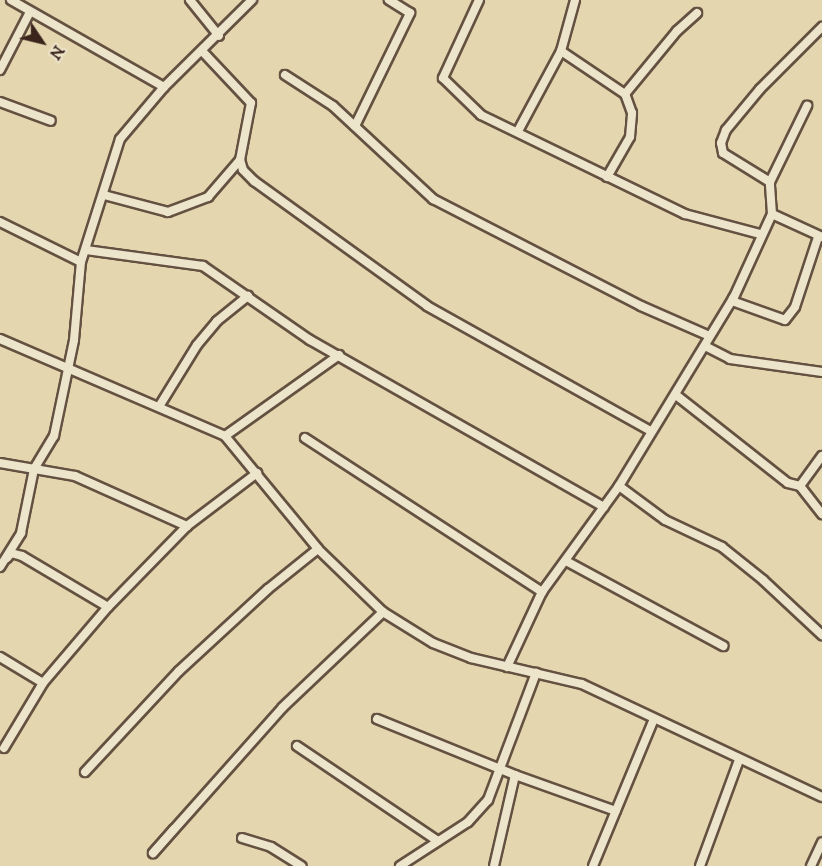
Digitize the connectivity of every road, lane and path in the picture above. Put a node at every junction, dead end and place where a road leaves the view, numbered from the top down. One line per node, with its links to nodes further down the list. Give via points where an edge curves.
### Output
1 (11, 0): 7 (street)
2 (190, 0): 10 (street)
3 (252, 0): 10 (street)
4 (389, 0): 20 (street, via 410,13)
5 (479, 0): 21 (street, via 443,78 481,115)
6 (575, 0): 12 (street)
7 (30, 12): 13 (street); 15 (street)
8 (697, 13): 16 (street)
9 (822, 27): 24 (street, via 760,89 726,130 721,143 723,153)
10 (219, 36): 11 (street)
11 (202, 51): 15 (street); 22 (street, via 251,103)
12 (561, 51): 16 (street); 21 (street)
13 (0, 70)
14 (285, 75): 20 (street, via 333,106)
15 (164, 87): 25 (street, via 120,138)
16 (625, 94): 23 (street, via 632,113 630,137)
17 (0, 102): 19 (street)
18 (807, 106): 24 (street)
19 (51, 122)
20 (355, 126): 34 (street, via 433,199 641,306)
21 (518, 132): 23 (street)
22 (240, 160): 25 (street, via 208,197 168,212); 42 (street, via 243,170 254,181 428,306)
23 (607, 177): 28 (street, via 685,214)
24 (770, 182): 26 (street)
25 (104, 195): 30 (street)
26 (772, 214): 28 (street); 29 (street)
27 (0, 222): 31 (street)
28 (760, 234): 33 (street)
29 (820, 237): 33 (street, via 795,308 785,320 732,301)
30 (86, 250): 31 (street); 32 (street, via 203,266)
31 (81, 262): 38 (street)
32 (248, 296): 37 (street, via 310,340); 41 (street, via 197,345)
33 (734, 297): 34 (street)
34 (707, 335): 36 (street)
35 (0, 339): 38 (street)
36 (705, 346): 39 (street, via 730,359); 40 (street)
37 (339, 355): 43 (street); 51 (street)
38 (69, 372): 41 (street); 47 (street, via 54,436)
39 (822, 372)
40 (676, 395): 42 (street); 50 (street, via 788,483)
41 (160, 405): 43 (street)
42 (651, 431): 49 (street)
43 (225, 436): 48 (street)
44 (305, 438): 57 (street)
45 (822, 456): 50 (street)
46 (0, 463): 47 (street)
47 (34, 469): 53 (street, via 75,476); 56 (street, via 21,533)
48 (256, 473): 53 (street); 54 (street)
49 (619, 486): 51 (street); 60 (street, via 665,520 722,547)
50 (800, 486): 52 (street)
51 (604, 507): 55 (street)
52 (822, 514)
53 (187, 526): 58 (street)
54 (318, 549): 59 (street); 72 (street, via 178,671)
55 (566, 561): 57 (street); 61 (street)
56 (2, 564): 58 (street, via 11,553 22,556)
57 (542, 592): 63 (street)
58 (108, 607): 65 (street)
59 (383, 612): 63 (street, via 433,643); 76 (street, via 283,707 153,854)
60 (822, 635)
61 (723, 645)
62 (0, 657): 65 (street)
63 (507, 667): 64 (street)
64 (536, 673): 67 (street, via 582,684); 71 (street)
65 (43, 683): 69 (street)
66 (377, 719): 71 (street)
67 (653, 720): 70 (street); 75 (street)
68 (297, 746): 78 (street)
69 (4, 748)
70 (740, 760): 74 (street); 84 (street)
71 (498, 769): 73 (street); 78 (street, via 488,801 468,822)
72 (86, 772)
73 (515, 775): 75 (street); 82 (street)
74 (822, 797)
75 (616, 810): 83 (street)
76 (174, 830)
77 (242, 838): 80 (street, via 271,847)
78 (438, 841): 81 (street)
79 (822, 842): 85 (street)
80 (302, 866)
81 (400, 866)
82 (494, 866)
83 (594, 866)
84 (700, 866)
85 (811, 866)

